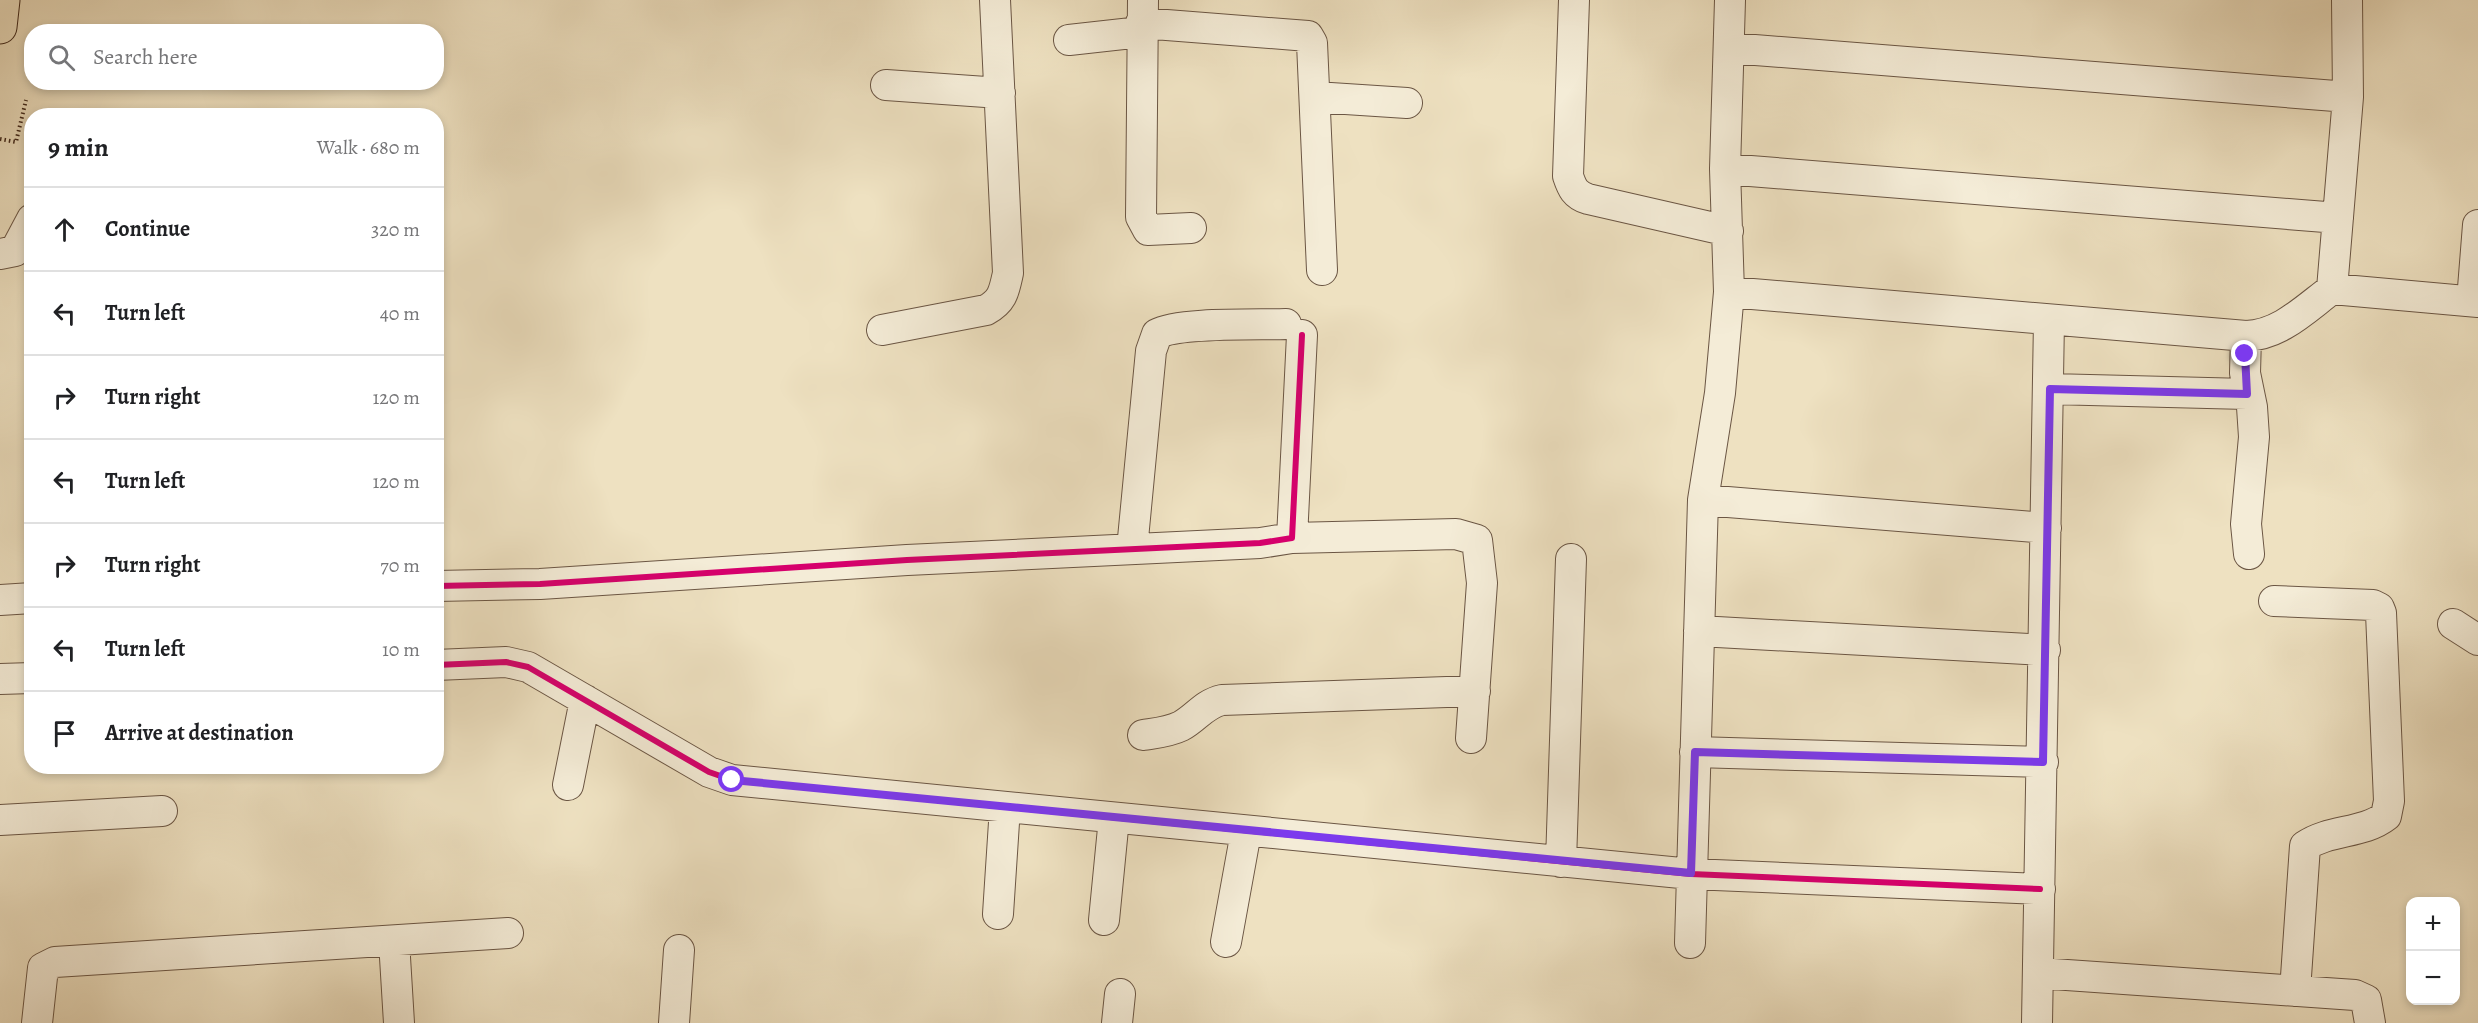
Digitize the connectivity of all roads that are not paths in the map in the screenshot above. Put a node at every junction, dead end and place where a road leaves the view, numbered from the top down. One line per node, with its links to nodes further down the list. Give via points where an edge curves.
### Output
1 (3, 0): 7 (main road)
2 (995, 0): 11 (street)
3 (1574, 0): 19 (street, via 1568,176 1577,195)
4 (1730, 0): 9 (street)
5 (2347, 0): 13 (street)
6 (1141, 18): 8 (street); 12 (street, via 1308,36 1312,43); 18 (street, via 1141,217 1148,230)
7 (0, 27)
8 (1069, 40)
9 (1730, 48): 13 (street); 15 (street)
10 (886, 85): 11 (street)
11 (1000, 93): 27 (street, via 1008,273 1004,293 999,303 986,310)
12 (1315, 97): 14 (street); 22 (street)
13 (2348, 97): 16 (street)
14 (1407, 103)
15 (1725, 169): 16 (street); 19 (street)
16 (2338, 218): 23 (street)
17 (2478, 225): 25 (street)
18 (1191, 228)
19 (1728, 231): 24 (street)
20 (24, 234): 21 (street, via 15,251)
21 (0, 254)
22 (1322, 270)
23 (2332, 289): 25 (street); 28 (street, via 2280,327 2263,335)
24 (1729, 292): 26 (street); 31 (street, via 1720,393)
25 (2475, 302)
26 (2049, 320): 28 (street); 29 (street)
27 (882, 330)
28 (2246, 336): 30 (street)
29 (2050, 389): 30 (street); 32 (street)
30 (2247, 394): 35 (street, via 2254,437 2246,524)
31 (1703, 500): 32 (street); 42 (street)
32 (2046, 528): 44 (street)
33 (1292, 538): 34 (street); 34 (street, via 1294,329 1192,327 1157,334 1151,351); 48 (street, via 1456,534 1477,540 1482,583)
34 (1131, 549): 37 (street, via 540,584)
35 (2249, 554)
36 (1571, 559): 60 (street)
37 (444, 586)
38 (24, 598): 39 (street)
39 (0, 600)
40 (2274, 601): 71 (street, via 2373,605 2381,613 2389,801 2386,816 2378,823 2317,838 2305,846)
41 (2453, 624): 43 (street)
42 (1699, 631): 44 (street); 52 (street)
43 (2478, 640)
44 (2045, 650): 53 (street)
45 (444, 665): 49 (street, via 506,662 528,667)
46 (24, 678): 47 (street)
47 (0, 679)
48 (1475, 691): 50 (street, via 1222,700 1209,703 1183,725); 51 (street)
49 (585, 700): 54 (street); 55 (street, via 709,772 732,780)
50 (1143, 735)
51 (1472, 738)
52 (1695, 752): 53 (street); 61 (street)
53 (2043, 762): 62 (street)
54 (568, 785)
55 (1005, 807): 57 (street); 63 (street)
56 (162, 811): 58 (street)
57 (1114, 818): 59 (street); 64 (street)
58 (0, 820)
59 (1246, 832): 60 (street); 67 (street)
60 (1561, 862): 61 (street)
61 (1691, 873): 62 (street); 68 (street)
62 (2040, 889): 70 (street)
63 (998, 914)
64 (1104, 920)
65 (508, 933): 66 (street)
66 (394, 941): 72 (street, via 55,962 44,968); 73 (street)
67 (1226, 942)
68 (1690, 943)
69 (679, 950): 74 (street)
70 (2038, 973): 71 (street); 75 (street)
71 (2295, 991): 76 (street, via 2355,995 2366,1000)
72 (37, 1023)
73 (399, 1023)
74 (674, 1023)
75 (2037, 1023)
76 (2370, 1023)

